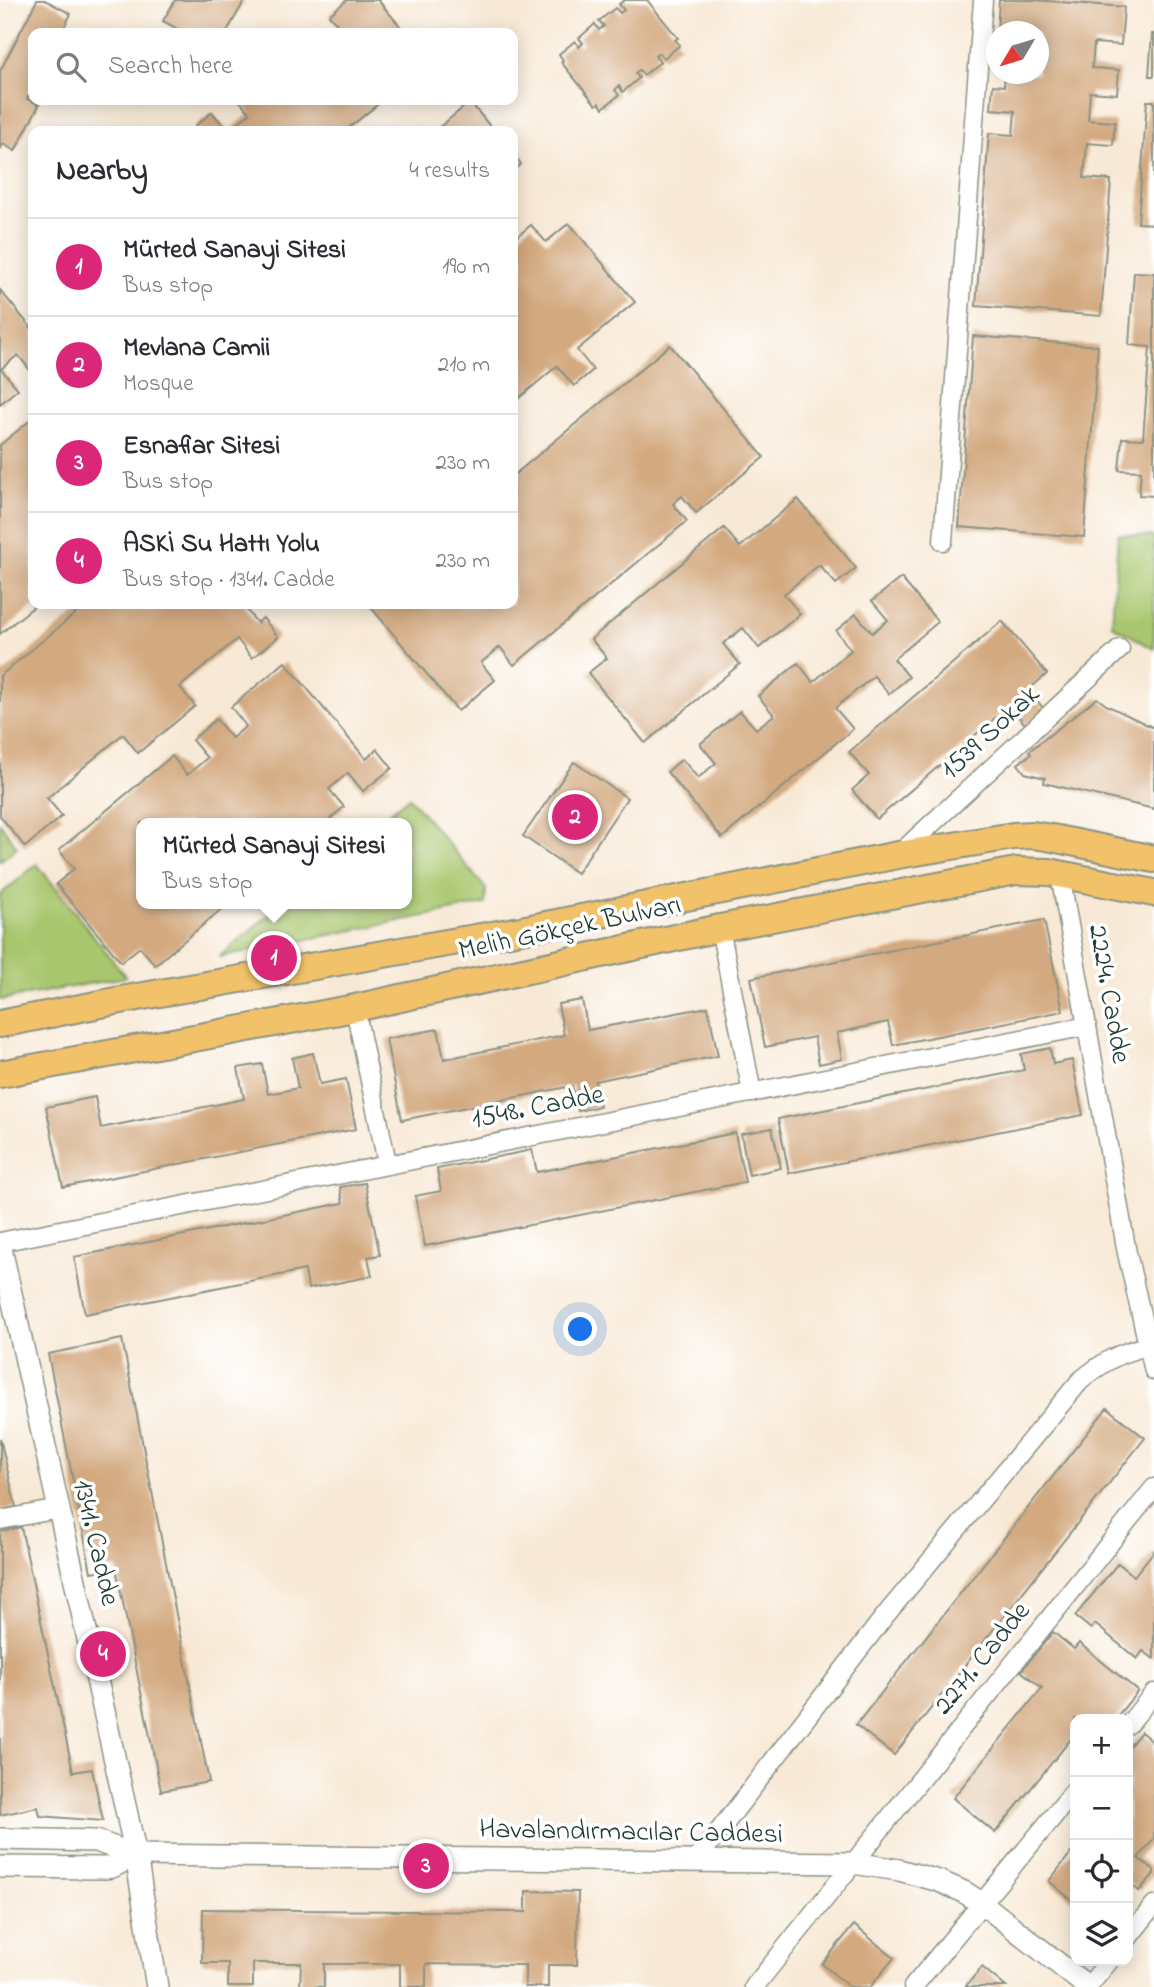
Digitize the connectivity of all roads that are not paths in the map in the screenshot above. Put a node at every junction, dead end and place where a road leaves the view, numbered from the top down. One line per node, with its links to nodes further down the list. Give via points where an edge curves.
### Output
1 (983, 0): 2 (street)
2 (943, 541)
3 (1120, 649): 4 (street, 1539 Sokak)
4 (898, 855): 5 (main road, Melih Gökçek Bulvarı, via 1033,835); 10 (main road, Melih Gökçek Bulvarı, via 521,930)
5 (1154, 859)
6 (1060, 874): 7 (main road, Melih Gökçek Bulvarı); 8 (main road, Melih Gökçek Bulvarı, via 1016,871); 11 (street, 2224. Cadde)
7 (1154, 893)
8 (720, 928): 9 (main road, Melih Gökçek Bulvarı); 13 (street)
9 (355, 1008): 12 (main road, Melih Gökçek Bulvarı); 14 (street)
10 (0, 1024)
11 (1087, 1026): 13 (street, 1548. Cadde); 16 (street, 2224. Cadde)
12 (0, 1074)
13 (752, 1093): 14 (street, 1548. Cadde)
14 (387, 1163): 15 (street, 1548. Cadde)
15 (0, 1243): 19 (street, 1341. Cadde)
16 (1147, 1346): 17 (street, 2224. Cadde); 26 (street, via 1103,1362 1080,1381 884,1616)
17 (1154, 1371)
18 (1154, 1488): 27 (street, 2271. Cadde)
19 (59, 1509): 20 (street); 25 (street, 1341. Cadde)
20 (0, 1520)
21 (1154, 1693): 22 (street)
22 (1133, 1719)
23 (1070, 1796): 29 (street)
24 (0, 1839): 25 (street, Havalandırmacılar Caddesi, via 96,1841)
25 (136, 1855): 26 (street, Havalandırmacılar Caddesi); 28 (street, Havalandırmacılar Caddesi, via 104,1868); 33 (street, 1341. Cadde)
26 (696, 1861): 27 (street, Havalandırmacılar Caddesi)
27 (853, 1863): 29 (street, Havalandırmacılar Caddesi, via 939,1881); 34 (street, 2271. Cadde)
28 (0, 1867)
29 (983, 1904): 35 (street); 36 (street, Havalandırmacılar Caddesi)
30 (1154, 1905): 31 (street)
31 (1133, 1932)
32 (1105, 1966): 36 (street)
33 (157, 1987)
34 (754, 1987)
35 (913, 1987)
36 (1088, 1987)

